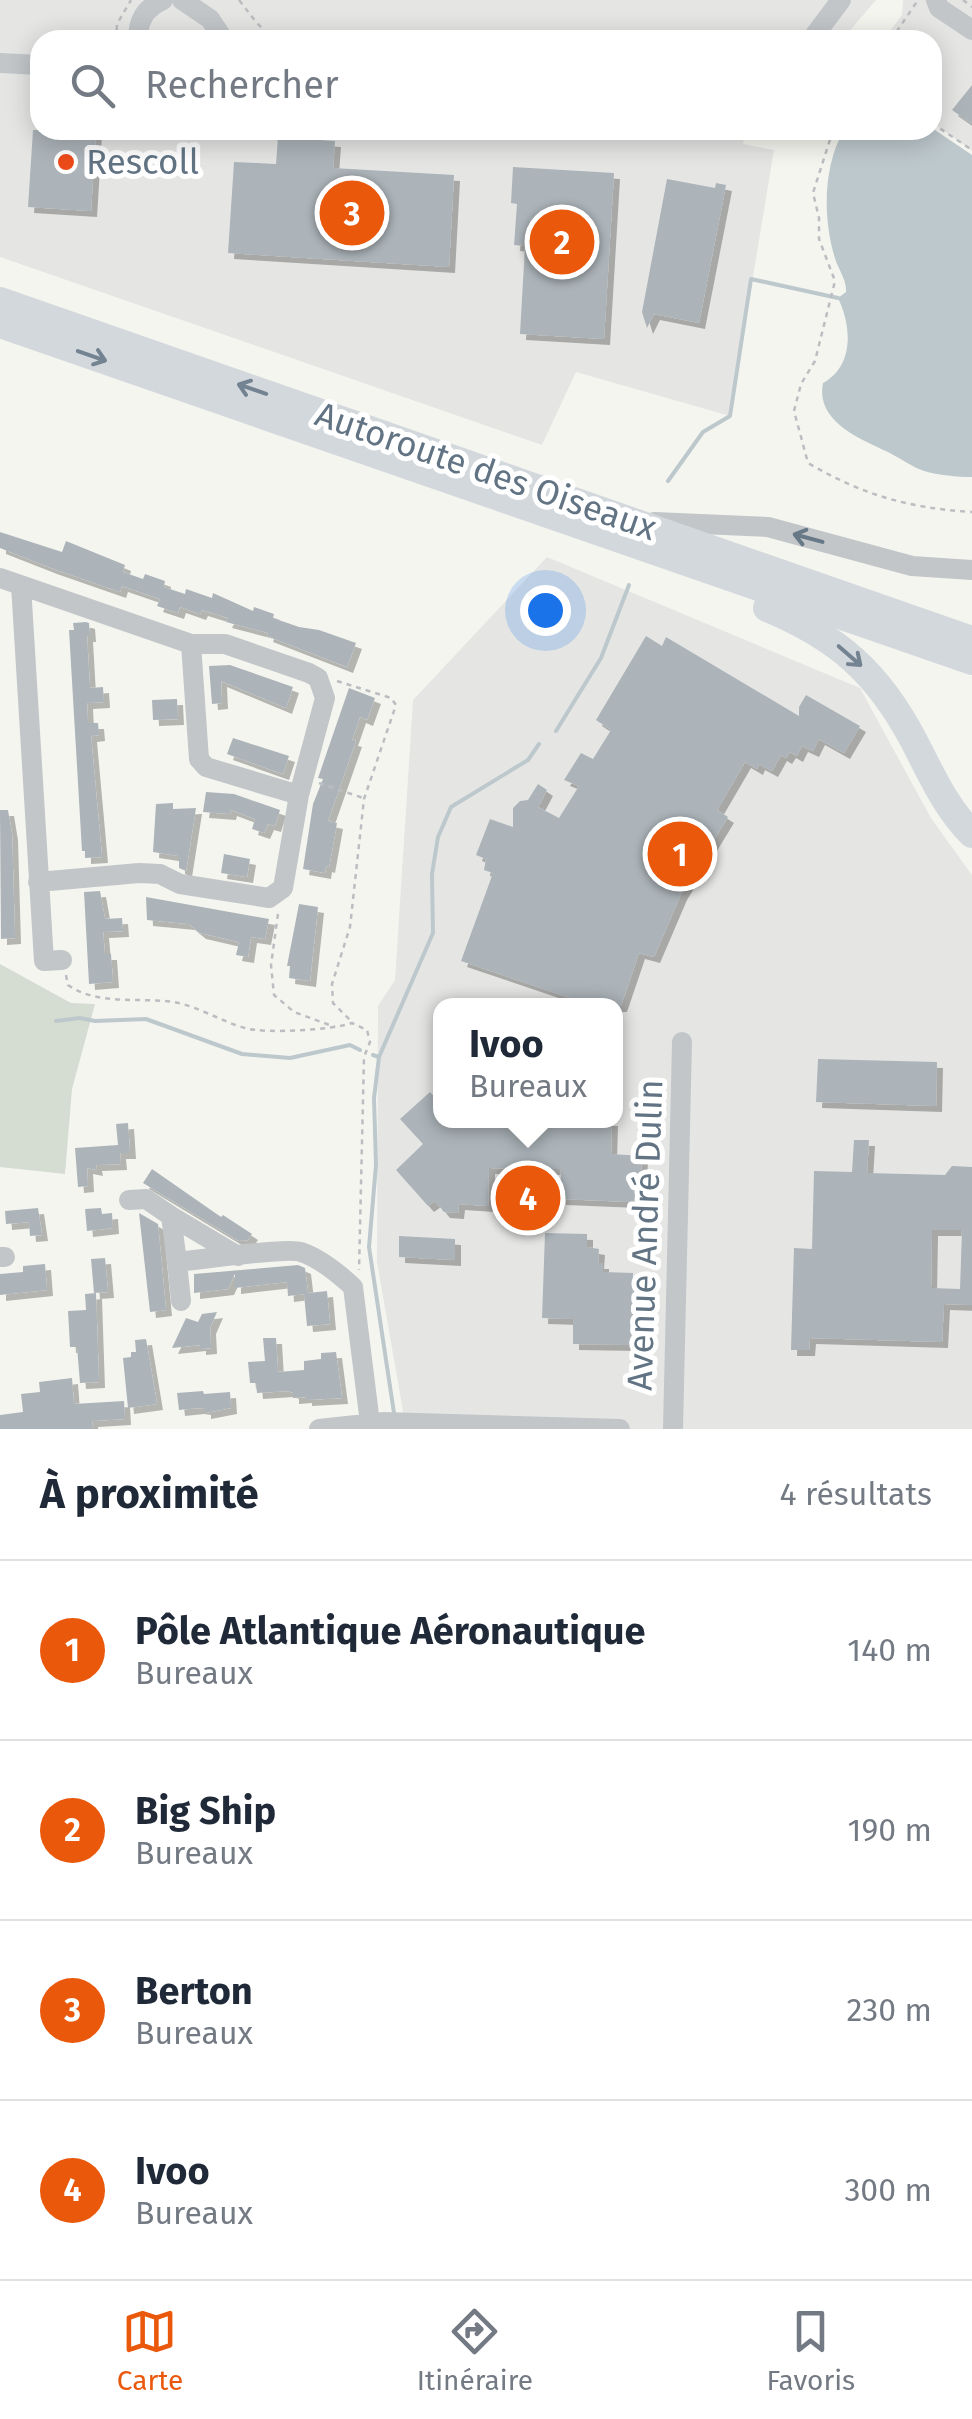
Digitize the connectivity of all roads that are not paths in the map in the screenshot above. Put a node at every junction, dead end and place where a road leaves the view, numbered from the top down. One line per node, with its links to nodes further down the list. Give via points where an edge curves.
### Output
1 (163, 0): 5 (street, via 146,12)
2 (182, 0): 6 (street)
3 (840, 0): 7 (street)
4 (936, 0): 8 (street)
5 (139, 30)
6 (217, 30)
7 (818, 30)
8 (972, 30)
9 (0, 63): 10 (street)
10 (30, 64)
11 (0, 300): 14 (highway, Autoroute des Oiseaux, one-way to 11)
12 (0, 324): 13 (highway, Autoroute des Oiseaux, one-way to 13)
13 (540, 511): 22 (highway, Autoroute des Oiseaux); 24 (highway, one-way to 24, via 803,624 847,652 892,702 940,791)
14 (630, 521): 15 (street, one-way to 14, via 912,566 768,528); 18 (highway, Autoroute des Oiseaux)
15 (972, 570)
16 (0, 578): 17 (street)
17 (21, 585): 19 (street); 20 (street)
18 (972, 640)
19 (191, 644): 23 (street, via 199,759 206,767); 23 (street, via 225,644 321,682 325,698)
20 (23, 650): 21 (street); 25 (street)
21 (0, 652)
22 (972, 662)
23 (301, 786): 25 (street, via 282,888 270,898 140,872)
24 (972, 834)
25 (38, 882): 26 (street, via 44,962)
26 (62, 960)
27 (682, 1042): 37 (street, Avenue André Dulin)
28 (129, 1200): 29 (street, via 146,1199)
29 (170, 1216): 30 (street); 31 (street)
30 (238, 1256): 31 (street); 33 (street, via 299,1250 353,1287)
31 (177, 1262): 32 (street)
32 (181, 1301)
33 (386, 1423): 34 (street); 35 (street)
34 (496, 1427): 36 (street)
35 (319, 1429)
36 (620, 1429)
37 (673, 1429)

